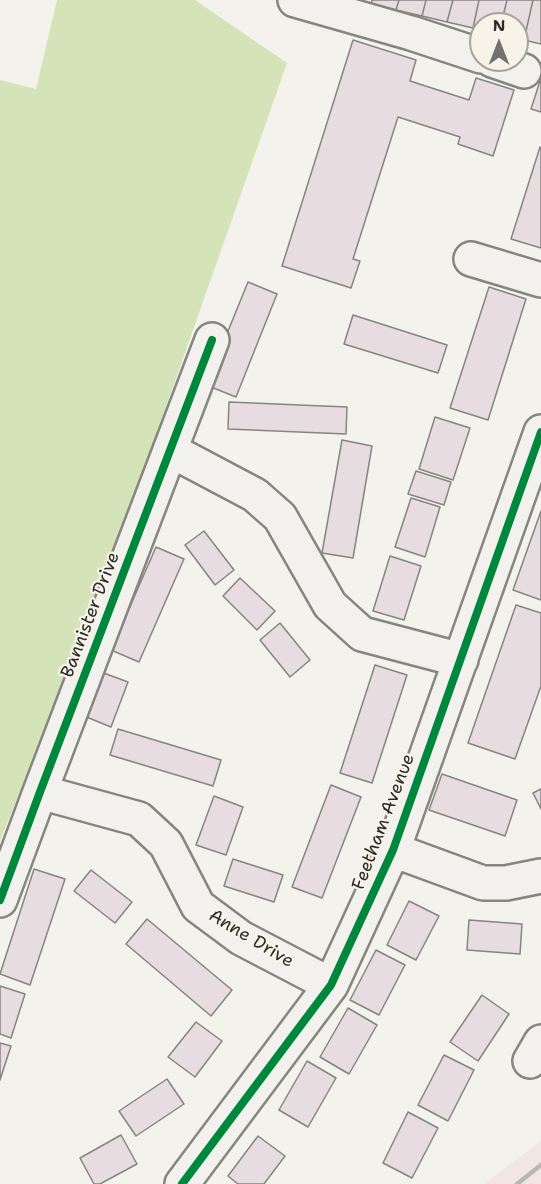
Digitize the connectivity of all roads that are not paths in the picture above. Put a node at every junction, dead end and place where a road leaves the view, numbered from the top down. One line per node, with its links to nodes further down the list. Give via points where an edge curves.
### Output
1 (297, 0): 2 (street)
2 (469, 52)
3 (471, 259): 4 (street)
4 (541, 280)
5 (212, 340): 7 (street, Bannister Drive)
6 (541, 432): 8 (street, Feetham Avenue)
7 (170, 450): 8 (street, via 255,495 280,517 330,605 362,634); 9 (street, Bannister Drive)
8 (461, 660): 10 (street, Feetham Avenue)
9 (40, 792): 12 (street, Bannister Drive); 13 (street, Anne Drive, via 138,819 166,844 198,906 241,938)
10 (393, 850): 11 (street, via 483,883); 13 (street, Feetham Avenue)
11 (540, 880)
12 (0, 900)
13 (331, 984): 14 (street, Feetham Avenue)
14 (182, 1184)

